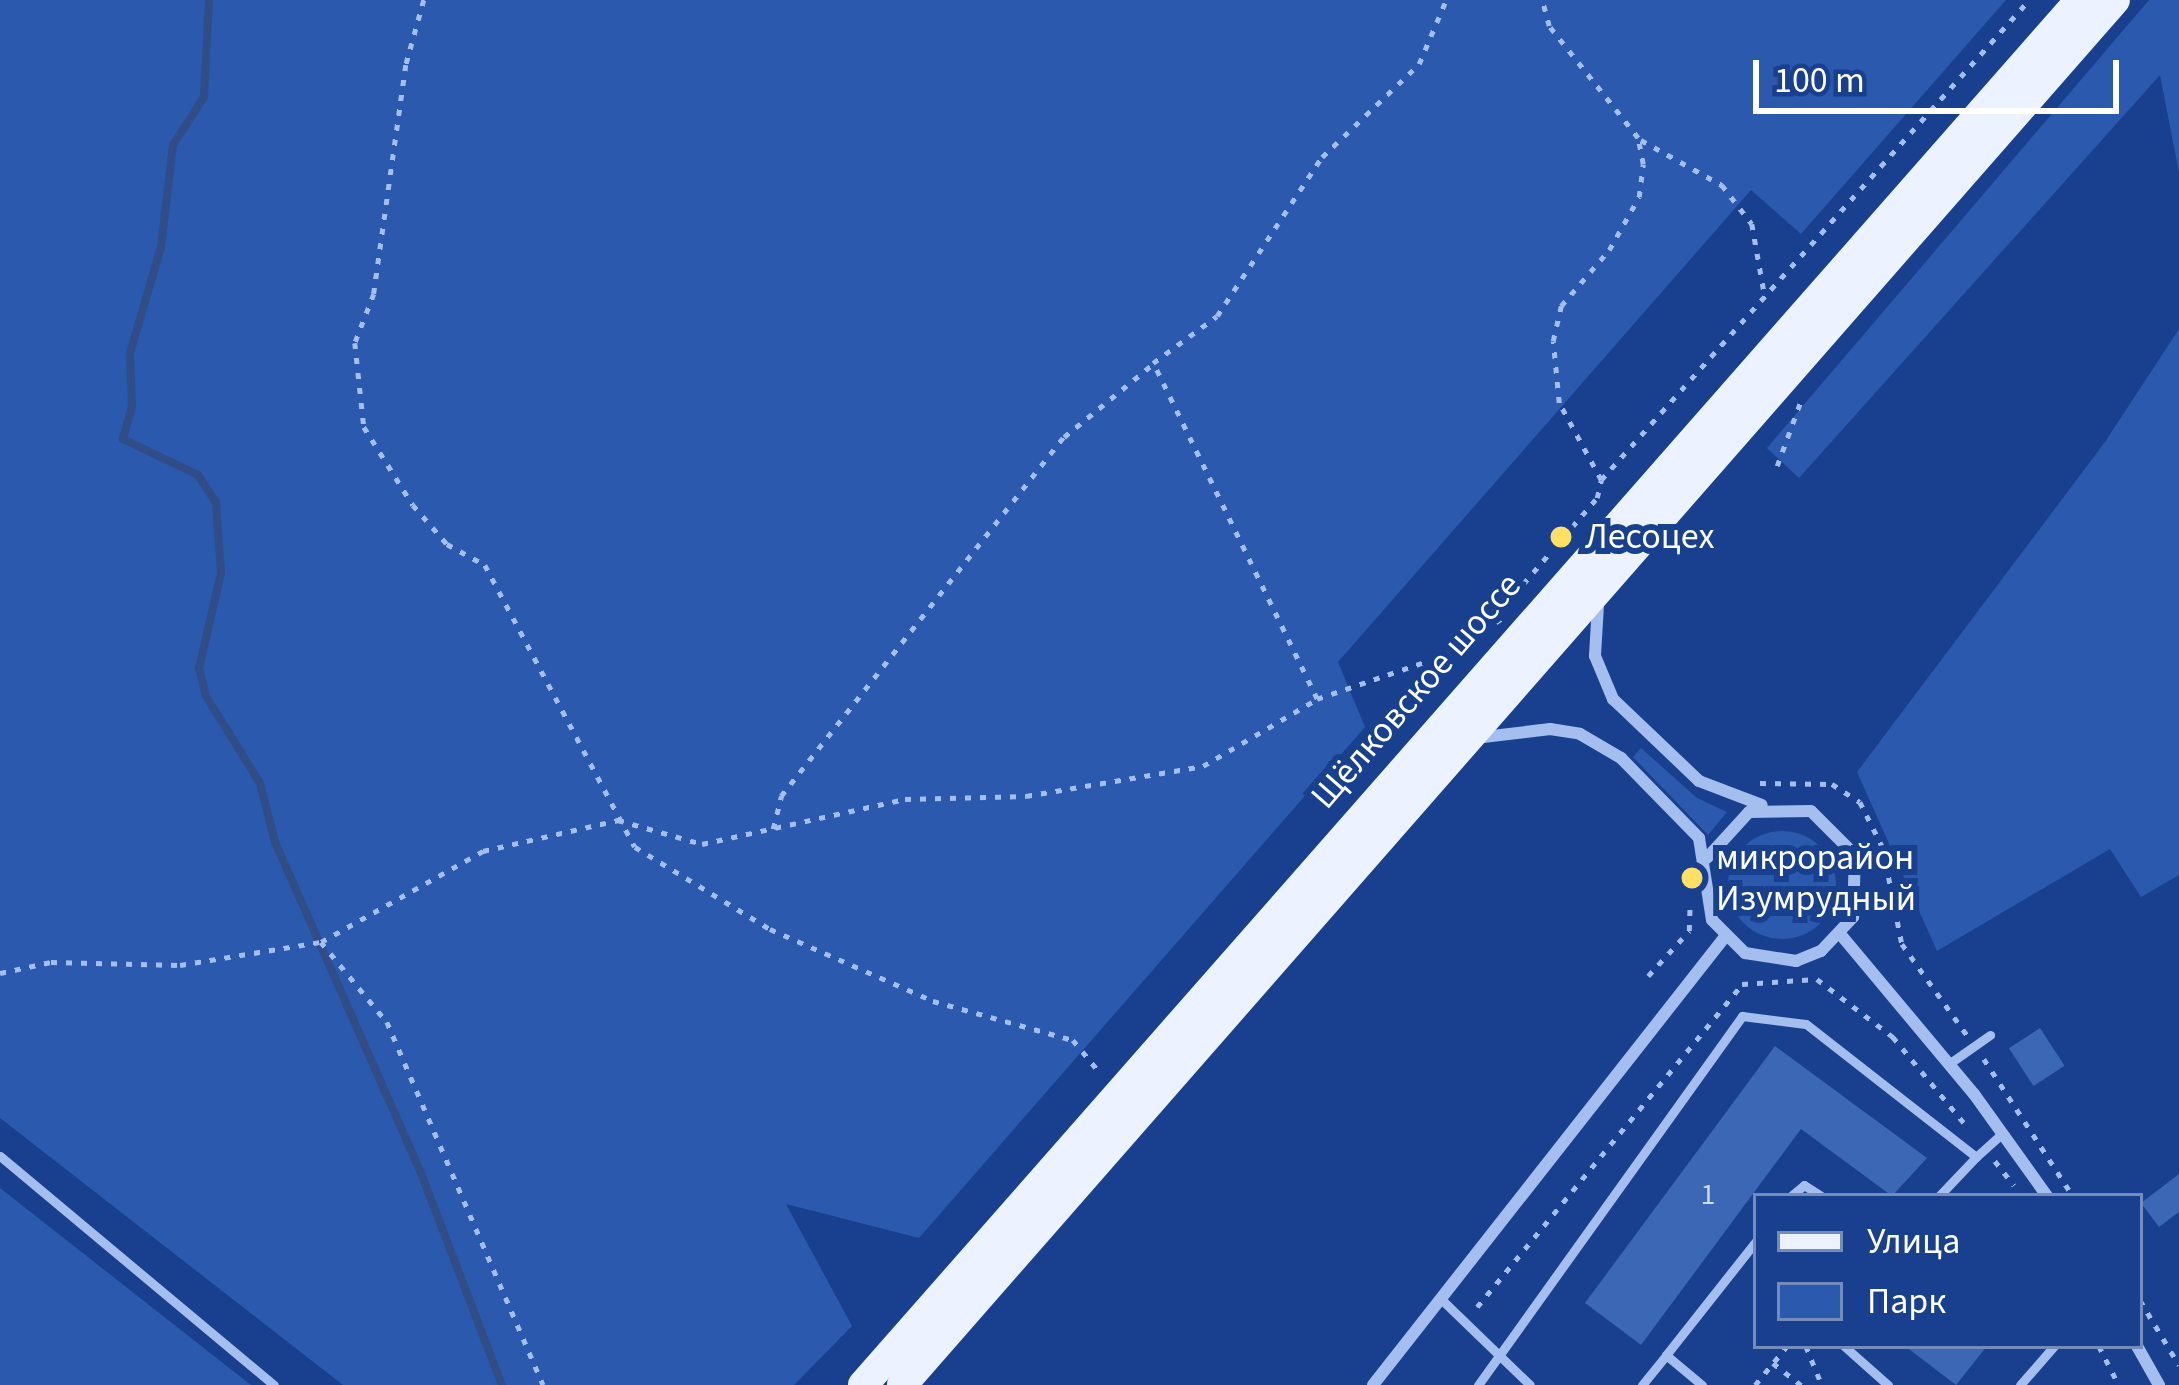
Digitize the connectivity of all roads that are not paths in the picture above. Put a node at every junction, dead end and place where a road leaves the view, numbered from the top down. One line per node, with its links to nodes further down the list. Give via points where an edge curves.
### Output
1 (2080, 0): 24 (main road, Щёлковское шоссе)
2 (2115, 0): 3 (main road, Щёлковское шоссе)
3 (1600, 592): 4 (main road, Щёлковское шоссе); 5 (street, via 1595,656 1613,699 1699,781)
4 (1473, 739): 6 (street, via 1550,728 1580,734 1621,758 1681,815); 25 (main road, Щёлковское шоссе)
5 (1769, 806): 6 (street, via 1731,824); 7 (street, via 1811,811 1844,836 1860,875)
6 (1707, 858): 8 (street, via 1705,900)
7 (1841, 934): 8 (street, via 1796,961 1758,957); 10 (street)
8 (1724, 938): 17 (street)
9 (1990, 1035): 10 (lane)
10 (1950, 1064): 11 (street)
11 (2004, 1132): 13 (lane); 15 (street)
12 (0, 1156): 23 (lane)
13 (1976, 1157): 14 (lane); 22 (lane, via 1806,1024 1742,1016)
14 (1942, 1193)
15 (2045, 1193)
16 (1753, 1245): 21 (lane)
17 (1442, 1300): 22 (lane); 26 (street)
18 (1847, 1349): 31 (lane)
19 (2051, 1349): 32 (lane)
20 (2139, 1349): 33 (street)
21 (1666, 1355): 29 (lane); 30 (lane)
22 (1496, 1358): 27 (lane); 28 (lane)
23 (274, 1385)
24 (863, 1385)
25 (902, 1385)
26 (1373, 1385)
27 (1478, 1385)
28 (1530, 1385)
29 (1642, 1385)
30 (1702, 1385)
31 (1888, 1385)
32 (2020, 1385)
33 (2159, 1385)

